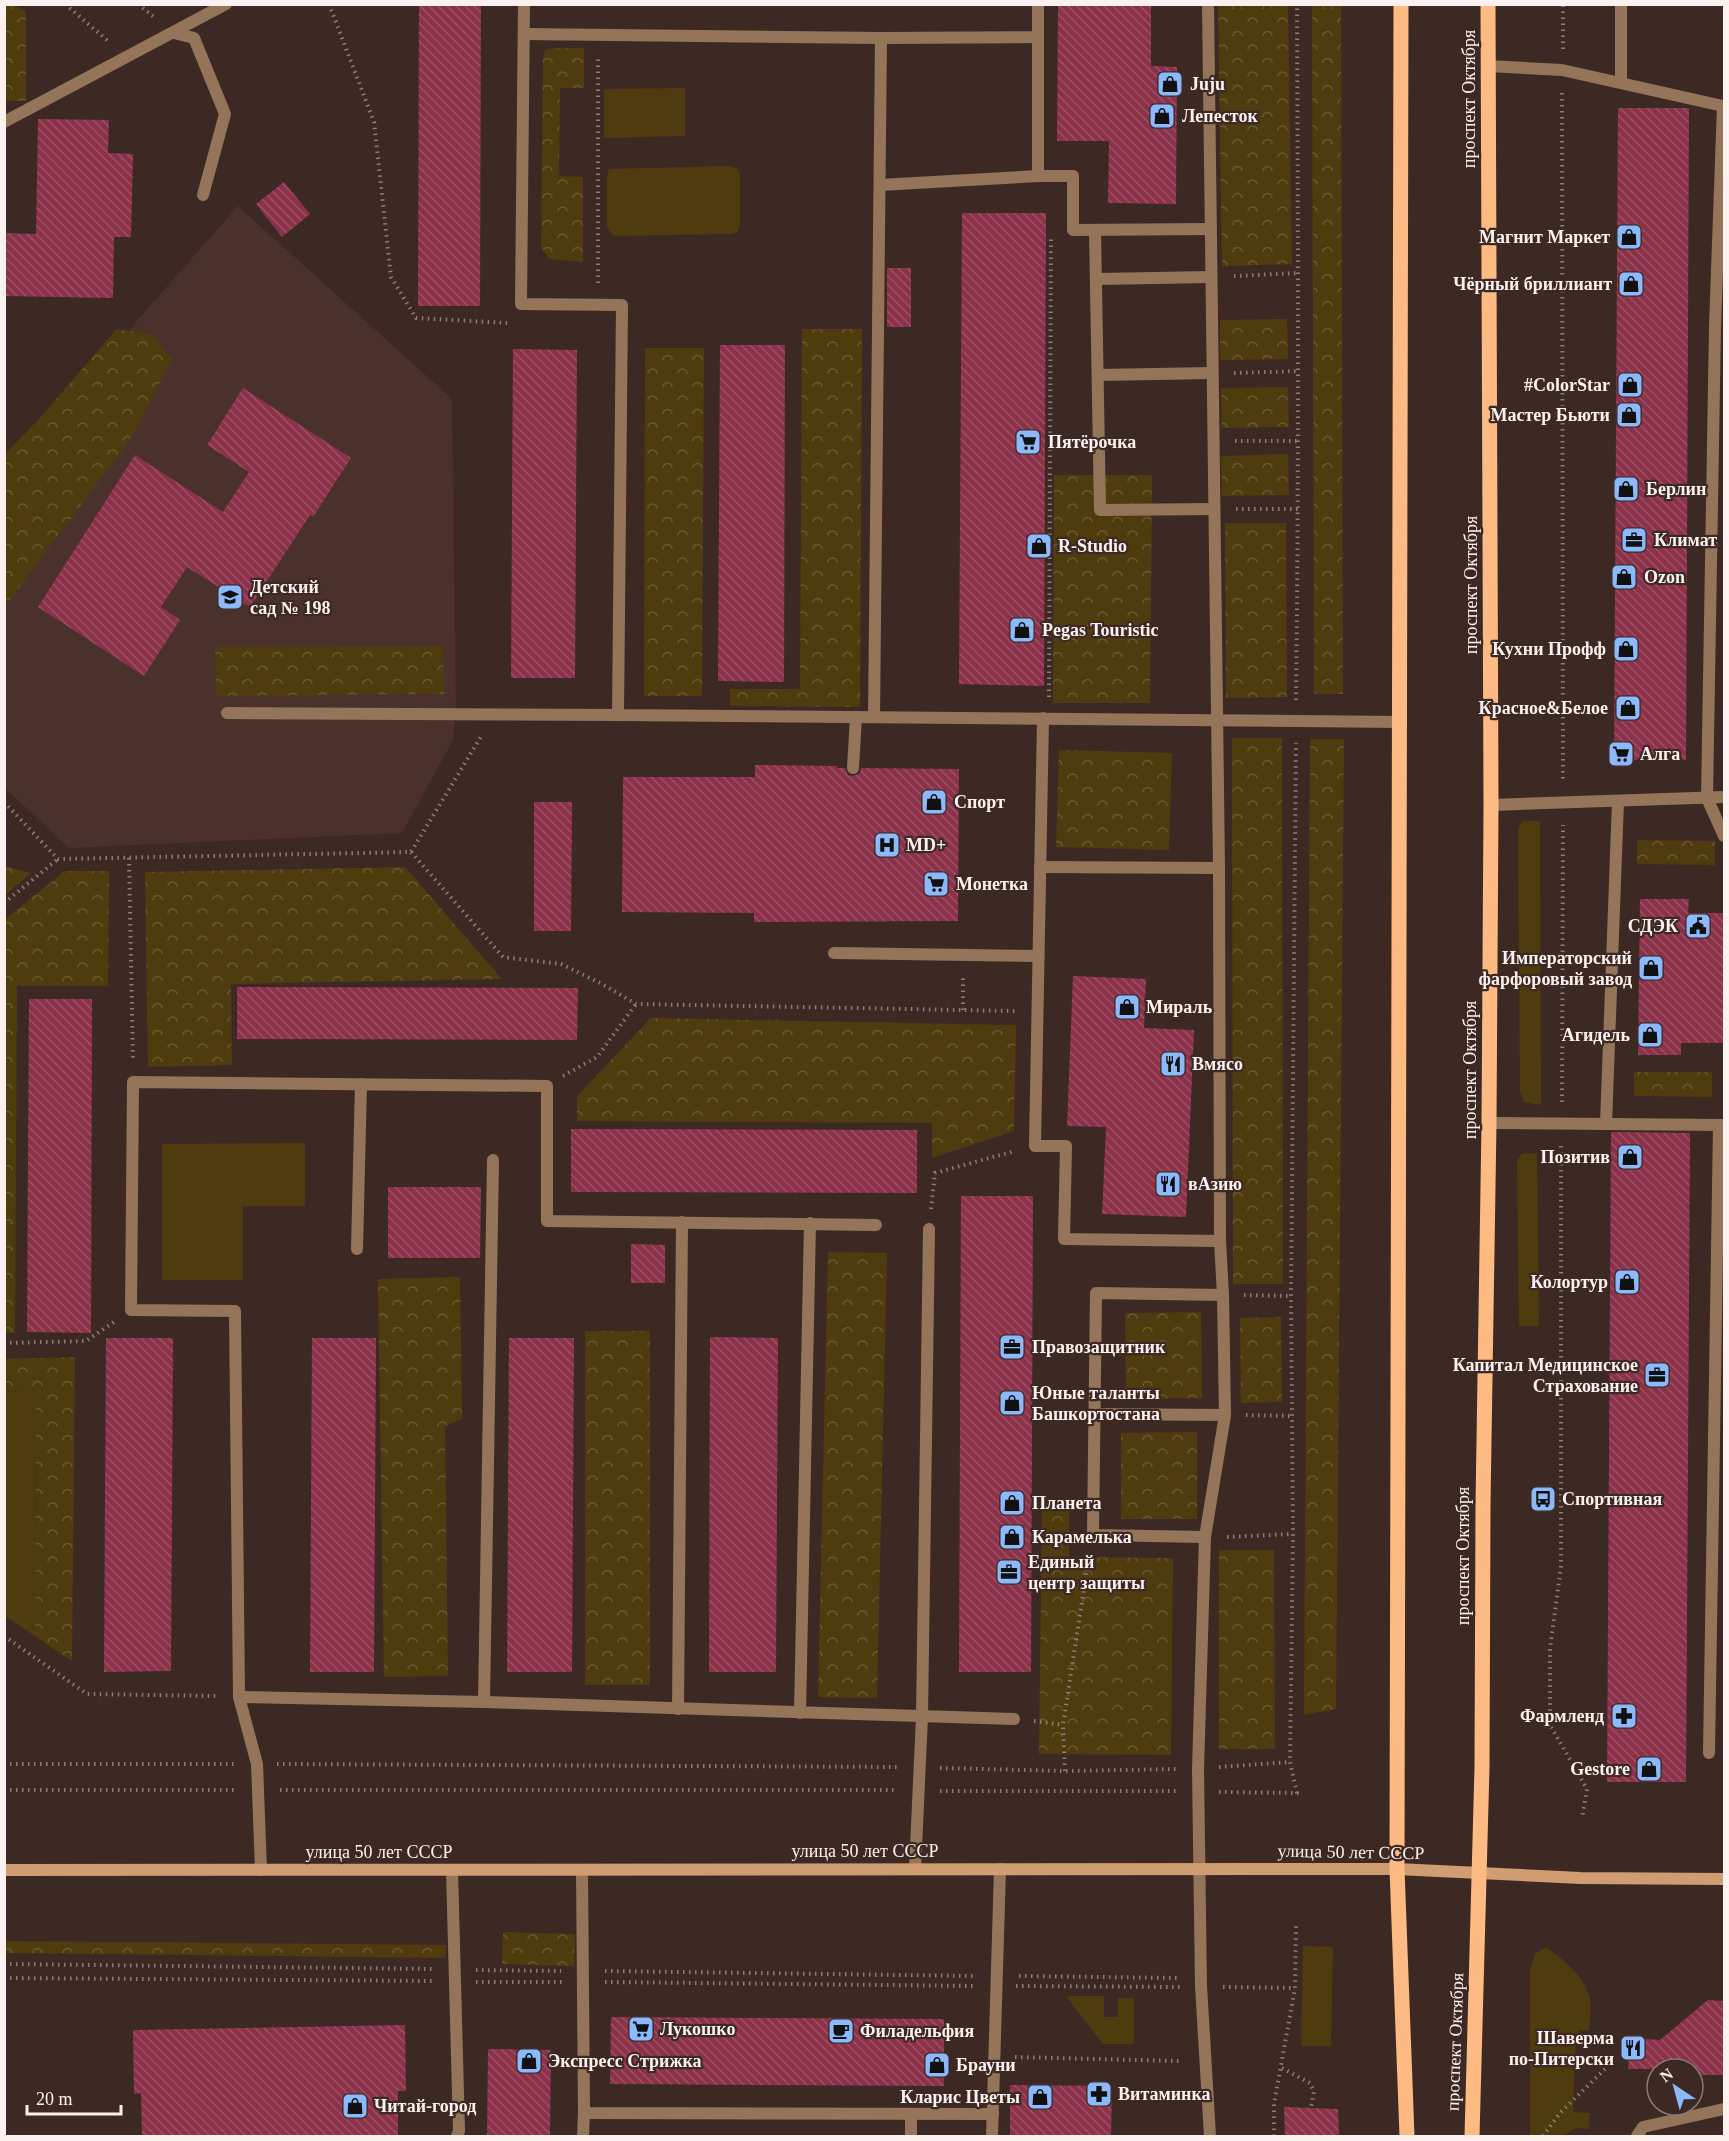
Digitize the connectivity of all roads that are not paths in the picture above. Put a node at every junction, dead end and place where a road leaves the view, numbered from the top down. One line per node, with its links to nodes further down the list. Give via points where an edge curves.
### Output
1 (226, 4): 8 (street)
2 (524, 4): 9 (street)
3 (1038, 4): 10 (street)
4 (1208, 4): 19 (street)
5 (1401, 4): 33 (main road)
6 (1488, 4): 12 (main road, проспект Октября)
7 (1621, 4): 13 (street)
8 (174, 33): 15 (street); 18 (street, via 194,38 225,114)
9 (524, 34): 11 (street); 28 (street, via 521,304 622,305)
10 (1038, 37): 11 (street); 16 (street)
11 (881, 38): 17 (street)
12 (1488, 66): 13 (street, via 1562,70); 38 (main road, проспект Октября)
13 (1621, 82): 14 (street)
14 (1724, 106): 23 (street)
15 (4, 122)
16 (1038, 176): 17 (street); 20 (street, via 1072,176 1073,230)
17 (880, 185): 30 (street)
18 (203, 195)
19 (1210, 229): 20 (street); 21 (street)
20 (1095, 230): 22 (street)
21 (1211, 277): 22 (street); 24 (street)
22 (1096, 279): 25 (street)
23 (1720, 329): 36 (street)
24 (1212, 373): 25 (street); 26 (street)
25 (1098, 375): 26 (street, via 1100,510)
26 (1214, 509): 32 (street)
27 (227, 713): 28 (street)
28 (618, 715): 29 (street)
29 (856, 717): 30 (street); 34 (street)
30 (874, 717): 31 (street)
31 (1046, 718): 32 (street); 40 (street)
32 (1216, 721): 33 (street); 41 (street)
33 (1401, 722): 69 (main road)
34 (853, 768)
35 (1725, 797): 36 (street)
36 (1707, 798): 37 (street); 39 (street)
37 (1618, 801): 38 (street); 46 (street)
38 (1491, 805): 45 (main road, проспект Октября)
39 (1725, 836)
40 (1040, 867): 41 (street); 43 (street)
41 (1219, 868): 53 (street)
42 (834, 953): 43 (street)
43 (1038, 956): 53 (street, via 1035,1146 1066,1146 1064,1239)
44 (361, 1084): 49 (street, via 547,1086 547,1221); 54 (street); 59 (street, via 133,1082 132,1310 235,1311)
45 (1489, 1123): 46 (street); 74 (main road, проспект Октября)
46 (1606, 1124): 47 (street)
47 (1722, 1125): 65 (street)
48 (493, 1160): 60 (street)
49 (682, 1222): 50 (street); 61 (street)
50 (810, 1223): 51 (street); 62 (street)
51 (876, 1225)
52 (929, 1229): 63 (street)
53 (1220, 1241): 55 (street)
54 (357, 1249)
55 (1223, 1294): 56 (street, via 1096,1293); 57 (street)
56 (1095, 1414): 57 (street); 58 (street, via 1093,1535)
57 (1225, 1415): 58 (street)
58 (1205, 1538): 68 (street)
59 (239, 1697): 60 (street); 71 (street, via 257,1764)
60 (484, 1702): 61 (street)
61 (678, 1709): 62 (street)
62 (800, 1713): 63 (street)
63 (922, 1717): 64 (street); 66 (street)
64 (1014, 1719)
65 (1709, 1753)
66 (915, 1869): 67 (main road, улица 50 лет СССР); 73 (main road, улица 50 лет СССР)
67 (1000, 1869): 68 (main road, улица 50 лет СССР); 79 (street)
68 (1199, 1869): 69 (main road, улица 50 лет СССР); 84 (street)
69 (1397, 1869): 74 (main road, улица 50 лет СССР); 85 (main road)
70 (4, 1870): 71 (main road, улица 50 лет СССР)
71 (261, 1870): 72 (main road, улица 50 лет СССР)
72 (452, 1870): 73 (main road, улица 50 лет СССР); 80 (street)
73 (582, 1870): 77 (street)
74 (1480, 1872): 75 (main road, улица 50 лет СССР); 86 (main road, проспект Октября)
75 (1725, 1880)
76 (1725, 2109): 87 (street, via 1643,2127)
77 (584, 2114): 78 (street); 81 (street)
78 (911, 2114): 79 (street); 82 (street)
79 (993, 2114): 83 (street)
80 (457, 2136)
81 (583, 2136)
82 (910, 2136)
83 (992, 2136)
84 (1210, 2136)
85 (1407, 2136)
86 (1472, 2136)
87 (1637, 2136)

